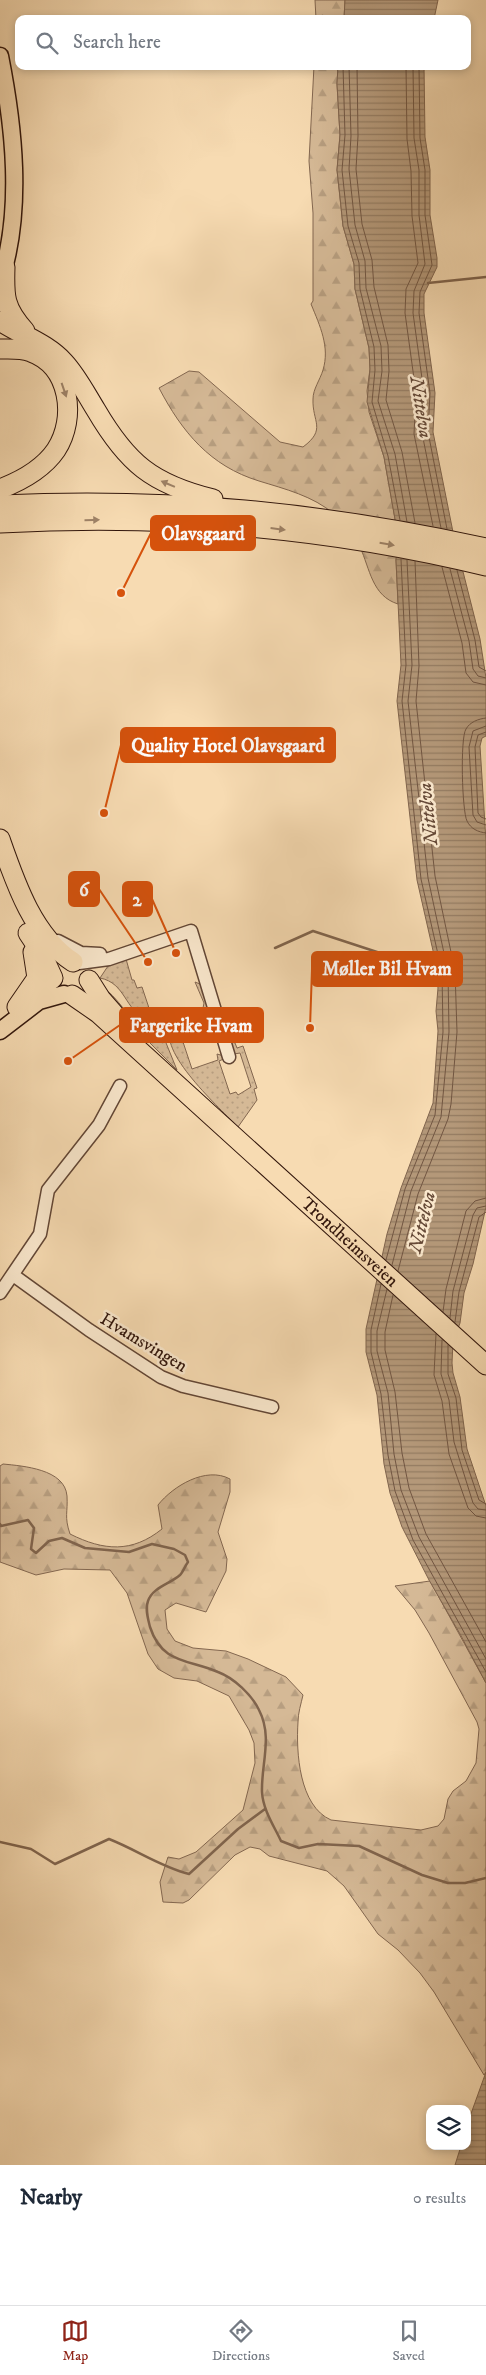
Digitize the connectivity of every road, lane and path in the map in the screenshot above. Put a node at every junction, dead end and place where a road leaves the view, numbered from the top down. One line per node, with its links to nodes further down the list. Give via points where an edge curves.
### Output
1 (0, 56): 4 (main road, via 13,162 12,216)
2 (0, 119): 3 (main road, via 3,177)
3 (0, 227)
4 (2, 275): 6 (highway, via 8,309)
5 (0, 322): 6 (highway); 7 (highway, via 3,336)
6 (34, 340): 11 (highway, one-way to 6, via 198,495 162,481 140,468 110,434 66,364)
7 (0, 344)
8 (0, 349): 9 (highway, one-way to 9, via 24,350 46,362 62,381 68,411 64,434 49,458 23,479)
9 (0, 489)
10 (0, 505): 11 (highway, via 127,503)
11 (265, 511): 15 (highway)
12 (44, 520): 13 (highway); 14 (highway); 15 (highway, one-way to 15)
13 (0, 523)
14 (0, 528)
15 (340, 528): 16 (highway); 17 (highway, one-way to 17)
16 (486, 548)
17 (486, 566)
18 (0, 839): 20 (highway, Trondheimsveien)
19 (0, 876): 20 (highway, Trondheimsveien)
20 (30, 923): 21 (street, via 76,951); 22 (highway, Trondheimsveien, via 55,949); 23 (highway, Trondheimsveien); 24 (highway, via 38,972 34,984)
21 (114, 957): 22 (street); 27 (street, via 191,931)
22 (83, 970): 23 (highway, via 60,968); 23 (highway, via 84,989); 29 (highway, Trondheimsveien, via 104,1004 167,1063)
23 (60, 987): 24 (main road); 26 (main road); 29 (highway, Trondheimsveien, via 92,1008)
24 (17, 1007): 25 (main road)
25 (0, 1020)
26 (0, 1031)
27 (223, 1051)
28 (120, 1086): 30 (street, via 99,1125 48,1190 40,1234)
29 (215, 1118): 32 (highway, Trondheimsveien)
30 (13, 1275): 31 (street); 33 (street, Hvamsvingen, via 161,1377 182,1386)
31 (0, 1293)
32 (486, 1365)
33 (272, 1407)

